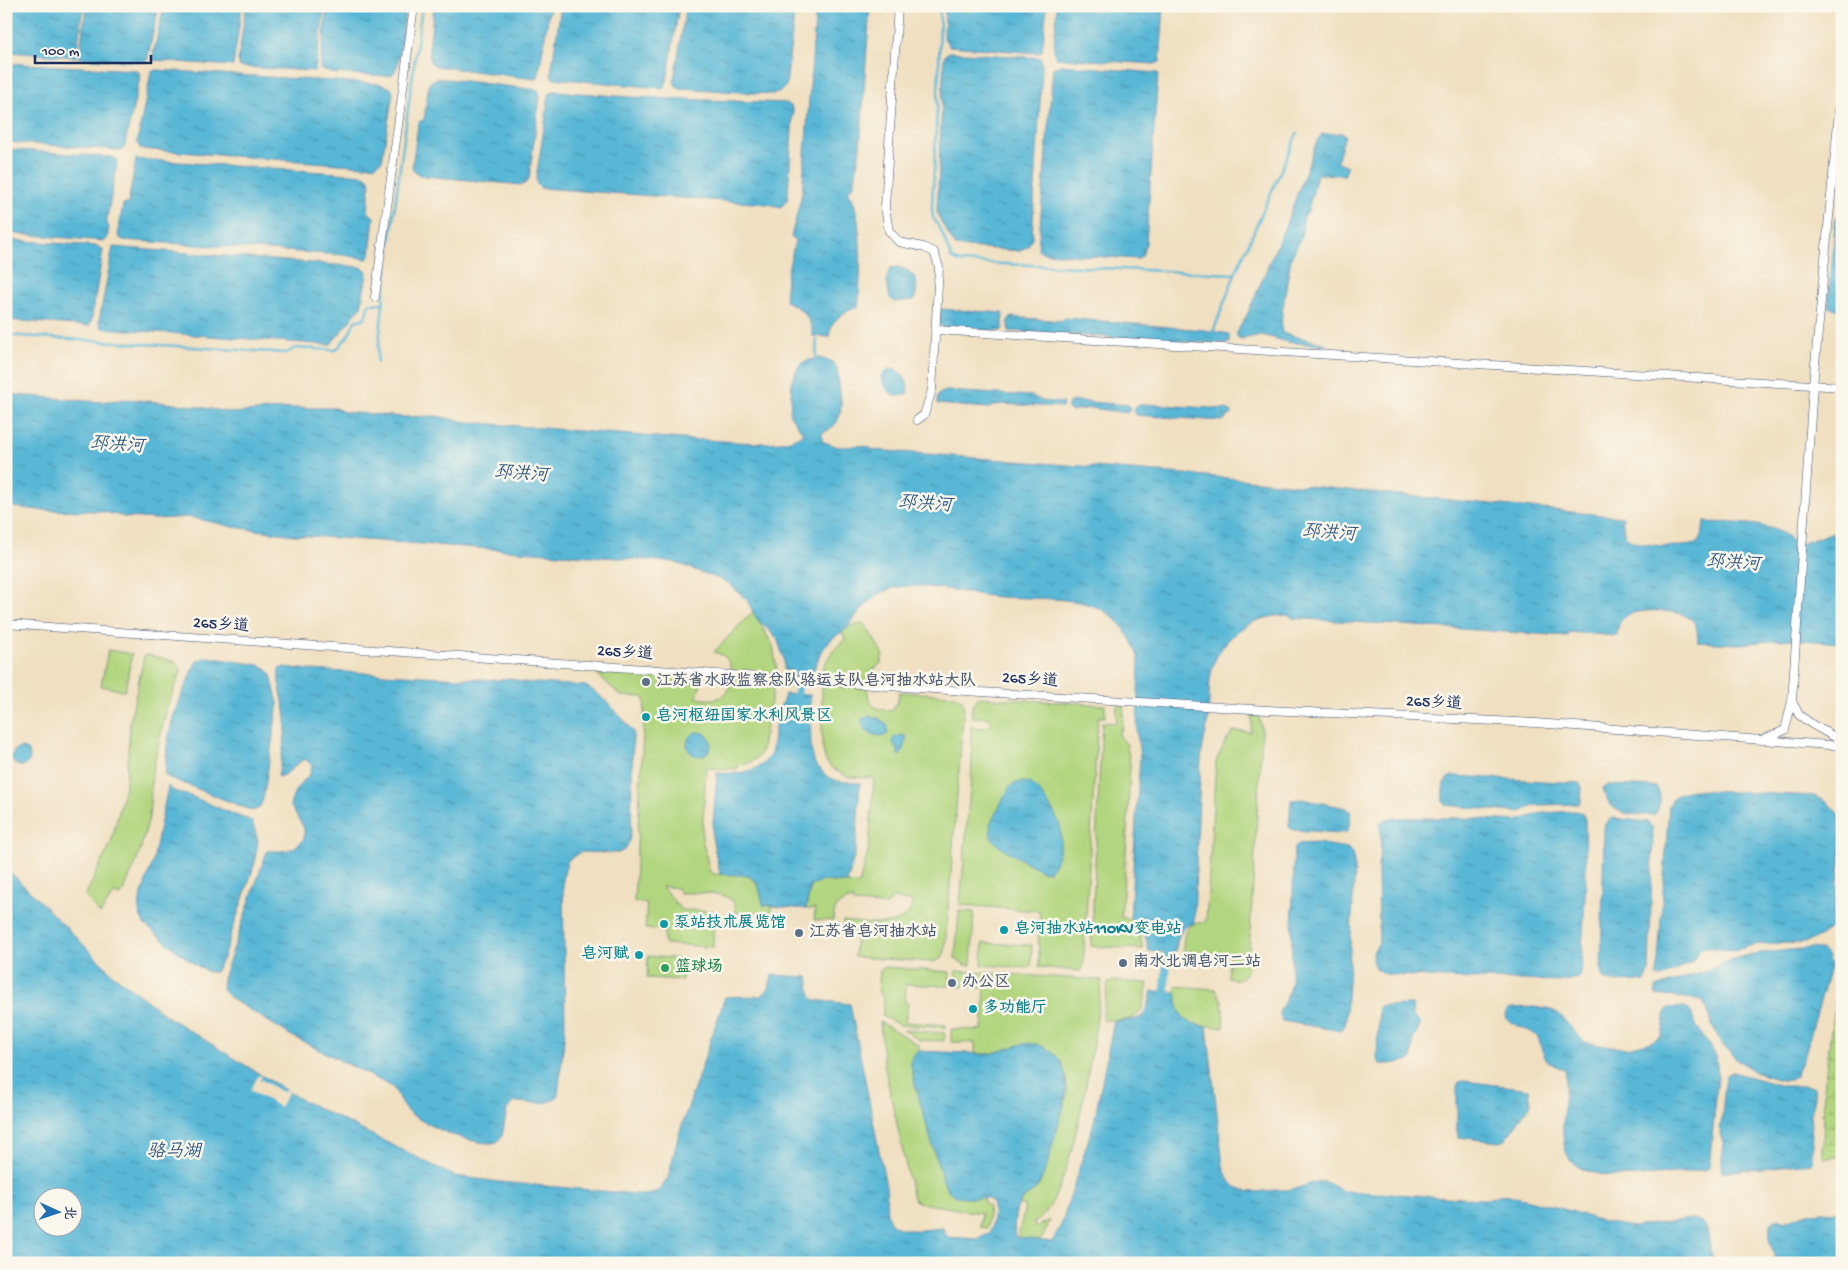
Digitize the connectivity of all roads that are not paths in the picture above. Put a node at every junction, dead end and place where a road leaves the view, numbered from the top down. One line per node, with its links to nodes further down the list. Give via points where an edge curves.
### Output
1 (414, 6): 4 (street)
2 (898, 6): 5 (street, via 885,207 889,231 899,242 934,252 939,267)
3 (1842, 80): 6 (street)
4 (375, 297)
5 (935, 330): 6 (street); 8 (street, via 932,390 924,414)
6 (1813, 385): 7 (street); 10 (street)
7 (1842, 387)
8 (917, 420)
9 (6, 624): 11 (street, 265乡道, via 886,686 1535,723)
10 (1792, 700): 11 (street, via 1785,730); 12 (street, via 1799,714)
11 (1761, 740): 13 (street, 265乡道)
12 (1842, 741)
13 (1842, 746)

